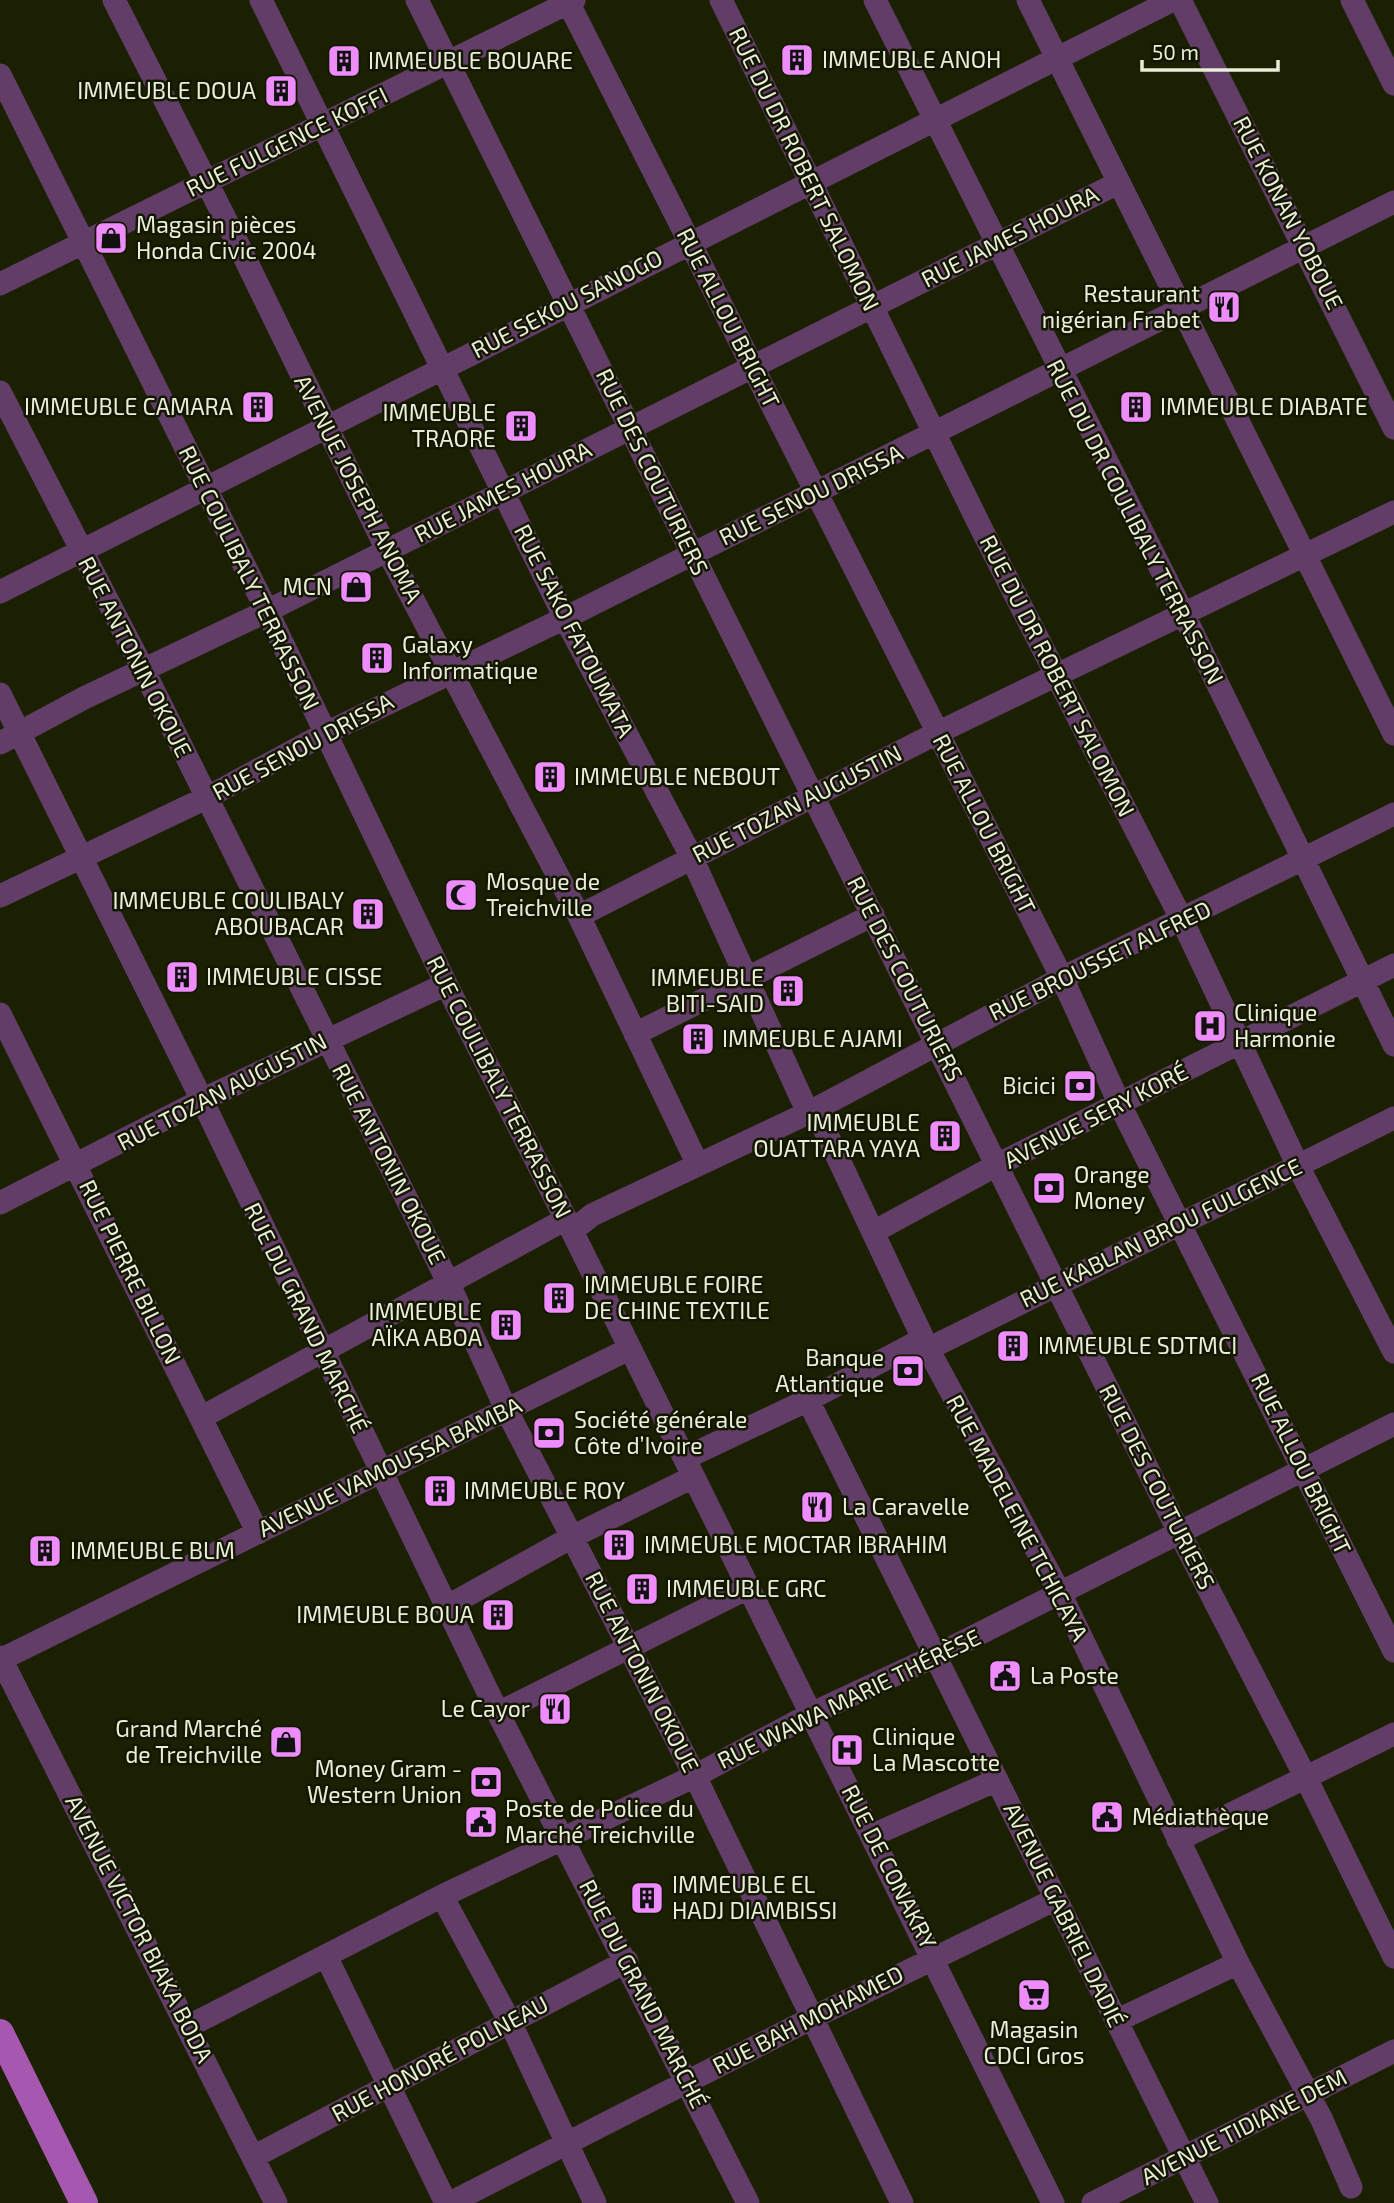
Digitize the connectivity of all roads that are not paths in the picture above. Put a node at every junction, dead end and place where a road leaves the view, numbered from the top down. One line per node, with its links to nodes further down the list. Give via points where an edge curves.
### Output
1 (114, 0): 18 (street, AVENUE JOSEPH ANOMA)
2 (261, 0): 17 (street, RUE SAKO FATOUMATA)
3 (417, 0): 13 (street, RUE DES COUTURIERS)
4 (721, 0): 19 (street, RUE DU DR ROBERT SALOMON)
5 (874, 0): 16 (street, RUE DU DR COULIBALY TERRASSON)
6 (1028, 0): 12 (street)
7 (1173, 0): 12 (street, RUE SEKOU SANOGO)
8 (1180, 0): 25 (street, RUE KONAN YOBOUE)
9 (1352, 0): 11 (street)
10 (570, 1): 13 (street, RUE FULGENCE KOFFI); 23 (street, RUE ALLOU BRIGHT)
11 (1386, 46): 15 (street)
12 (1056, 58): 16 (street, RUE SEKOU SANOGO); 20 (street)
13 (448, 63): 17 (street, RUE FULGENCE KOFFI); 27 (street, RUE DES COUTURIERS)
14 (0, 75): 22 (street, RUE COULIBALY TERRASSON)
15 (1394, 84)
16 (934, 120): 19 (street, RUE SEKOU SANOGO); 24 (street, RUE DU DR COULIBALY TERRASSON)
17 (324, 125): 18 (street, RUE FULGENCE KOFFI); 30 (street, RUE SAKO FATOUMATA)
18 (206, 180): 22 (street, RUE FULGENCE KOFFI); 34 (street, AVENUE JOSEPH ANOMA)
19 (811, 182): 23 (street, RUE SEKOU SANOGO); 28 (street, RUE DU DR ROBERT SALOMON)
20 (1118, 183): 24 (street, RUE JAMES HOURA); 29 (street)
21 (1394, 202): 25 (street, RUE SENOU DRISSA)
22 (83, 243): 26 (street, RUE FULGENCE KOFFI); 38 (street, RUE COULIBALY TERRASSON)
23 (690, 243): 27 (street, RUE SEKOU SANOGO); 31 (street, RUE ALLOU BRIGHT)
24 (995, 244): 28 (street, RUE JAMES HOURA); 32 (street, RUE DU DR COULIBALY TERRASSON)
25 (1306, 247): 29 (street, RUE SENOU DRISSA); 36 (street, RUE KONAN YOBOUE)
26 (0, 284)
27 (568, 303): 30 (street, RUE SEKOU SANOGO); 35 (street, RUE DES COUTURIERS)
28 (872, 306): 31 (street, RUE JAMES HOURA); 37 (street, RUE DU DR ROBERT SALOMON)
29 (1181, 309): 32 (street, RUE SENOU DRISSA); 45 (street)
30 (443, 366): 34 (street, RUE SEKOU SANOGO); 39 (street, RUE SAKO FATOUMATA)
31 (752, 368): 35 (street, RUE JAMES HOURA); 40 (street, RUE ALLOU BRIGHT)
32 (1058, 371): 37 (street, RUE SENOU DRISSA); 48 (street, RUE DU DR COULIBALY TERRASSON)
33 (0, 392): 42 (street, RUE ANTONIN OKOUE)
34 (326, 425): 38 (street, RUE SEKOU SANOGO); 43 (street, AVENUE JOSEPH ANOMA)
35 (629, 428): 39 (street, RUE JAMES HOURA); 44 (street, RUE DES COUTURIERS)
36 (1394, 428)
37 (935, 433): 40 (street, RUE SENOU DRISSA); 52 (street, RUE DU DR ROBERT SALOMON)
38 (205, 487): 42 (street, RUE SEKOU SANOGO); 47 (street, RUE COULIBALY TERRASSON)
39 (503, 491): 43 (street, RUE JAMES HOURA); 49 (street, RUE SAKO FATOUMATA)
40 (816, 492): 44 (street, RUE SENOU DRISSA); 55 (street, RUE ALLOU BRIGHT)
41 (1394, 512): 45 (street, RUE TOZAN AUGUSTIN)
42 (80, 550): 46 (street, RUE SEKOU SANOGO); 50 (street, RUE ANTONIN OKOUE)
43 (387, 550): 47 (street, RUE JAMES HOURA); 51 (street, AVENUE JOSEPH ANOMA)
44 (692, 554): 49 (street, RUE SENOU DRISSA); 58 (street, RUE DES COUTURIERS)
45 (1304, 557): 48 (street, RUE TOZAN AUGUSTIN); 56 (street)
46 (0, 592)
47 (267, 611): 50 (street, RUE JAMES HOURA); 54 (street, RUE COULIBALY TERRASSON)
48 (1184, 615): 52 (street, RUE TOZAN AUGUSTIN); 63 (street, RUE DU DR COULIBALY TERRASSON)
49 (565, 618): 51 (street, RUE SENOU DRISSA); 61 (street, RUE SAKO FATOUMATA)
50 (144, 669): 57 (street, RUE JAMES HOURA); 59 (street, RUE ANTONIN OKOUE)
51 (452, 670): 54 (street, RUE SENOU DRISSA); 66 (street, AVENUE JOSEPH ANOMA)
52 (1058, 676): 55 (street, RUE TOZAN AUGUSTIN); 67 (street, RUE DU DR ROBERT SALOMON)
53 (0, 694): 57 (street, RUE DU GRAND MARCHÉ)
54 (326, 733): 59 (street, RUE SENOU DRISSA); 72 (street, RUE COULIBALY TERRASSON)
55 (937, 733): 58 (street, RUE TOZAN AUGUSTIN); 69 (street, RUE ALLOU BRIGHT)
56 (1394, 734)
57 (10, 737): 62 (street, RUE DU GRAND MARCHÉ)
58 (813, 796): 61 (street, RUE TOZAN AUGUSTIN); 65 (street, RUE DES COUTURIERS)
59 (206, 798): 62 (street, RUE SENOU DRISSA); 75 (street, RUE ANTONIN OKOUE)
60 (1394, 814): 63 (street, RUE BROUSSET ALFRED)
61 (691, 856): 66 (street, RUE TOZAN AUGUSTIN); 70 (street, RUE SAKO FATOUMATA)
62 (80, 857): 64 (street, RUE SENOU DRISSA); 79 (street, RUE DU GRAND MARCHÉ)
63 (1303, 861): 67 (street, RUE BROUSSET ALFRED); 71 (street, RUE DU DR COULIBALY TERRASSON)
64 (0, 896)
65 (873, 915): 70 (street); 76 (street, RUE DES COUTURIERS)
66 (579, 916): 74 (street, AVENUE JOSEPH ANOMA)
67 (1182, 920): 69 (street, RUE BROUSSET ALFRED); 77 (street, RUE DU DR ROBERT SALOMON)
68 (1394, 965): 71 (street, AVENUE SERY KORÉ)
69 (1062, 978): 76 (street, RUE BROUSSET ALFRED); 80 (street, RUE ALLOU BRIGHT)
70 (745, 981): 74 (street); 81 (street, RUE SAKO FATOUMATA)
71 (1361, 981): 77 (street, AVENUE SERY KORÉ); 78 (street, RUE DU DR COULIBALY TERRASSON)
72 (446, 984): 75 (street, RUE TOZAN AUGUSTIN); 89 (street, RUE COULIBALY TERRASSON)
73 (0, 1014): 83 (street, RUE PIERRE BILLON)
74 (635, 1034): 84 (street, AVENUE JOSEPH ANOMA)
75 (326, 1040): 79 (street, RUE TOZAN AUGUSTIN); 91 (street, RUE ANTONIN OKOUE)
76 (937, 1042): 81 (street, RUE BROUSSET ALFRED); 85 (street, RUE DES COUTURIERS)
77 (1240, 1044): 80 (street, AVENUE SERY KORÉ); 86 (street, RUE DU DR ROBERT SALOMON)
78 (1394, 1045)
79 (202, 1100): 83 (street, RUE TOZAN AUGUSTIN); 96 (street, RUE DU GRAND MARCHÉ)
80 (1120, 1105): 85 (street, AVENUE SERY KORÉ); 88 (street, RUE ALLOU BRIGHT)
81 (808, 1113): 84 (street, RUE BROUSSET ALFRED); 90 (street, RUE SAKO FATOUMATA, via 821,1122)
82 (1394, 1118): 86 (street, RUE KABLAN BROU FULGENCE)
83 (78, 1165): 87 (street, RUE TOZAN AUGUSTIN); 99 (street, RUE PIERRE BILLON)
84 (698, 1165): 89 (street, RUE BROUSSET ALFRED)
85 (997, 1165): 90 (street, AVENUE SERY KORÉ); 92 (street, RUE DES COUTURIERS)
86 (1298, 1166): 88 (street, RUE KABLAN BROU FULGENCE); 95 (street, RUE DU DR ROBERT SALOMON)
87 (0, 1203)
88 (1182, 1223): 92 (street, RUE KABLAN BROU FULGENCE); 102 (street, RUE ALLOU BRIGHT)
89 (569, 1225): 91 (street, RUE BROUSSET ALFRED); 94 (street, RUE COULIBALY TERRASSON)
90 (874, 1231): 93 (street, RUE MADELEINE TCHICAYA)
91 (448, 1282): 96 (street, RUE BROUSSET ALFRED); 98 (street, RUE ANTONIN OKOUE)
92 (1056, 1284): 93 (street, RUE KABLAN BROU FULGENCE); 105 (street, RUE DES COUTURIERS)
93 (925, 1344): 97 (street, RUE KABLAN BROU FULGENCE); 108 (street, RUE MADELEINE TCHICAYA)
94 (629, 1349): 98 (street, AVENUE VAMOUSSA BAMBA); 101 (street, RUE DE CONAKRY)
95 (1394, 1352)
96 (324, 1353): 99 (street, RUE BROUSSET ALFRED); 103 (street, RUE DU GRAND MARCHÉ)
97 (808, 1400): 101 (street, RUE KABLAN BROU FULGENCE); 112 (street, AVENUE GABRIEL DADIÉ)
98 (506, 1409): 103 (street, AVENUE VAMOUSSA BAMBA); 106 (street, RUE ANTONIN OKOUE)
99 (202, 1417): 104 (street, RUE PIERRE BILLON)
100 (1394, 1424): 102 (street, RUE WAWA MARIE THÉRÈSE)
101 (689, 1467): 106 (street, RUE KABLAN BROU FULGENCE); 107 (street, RUE DE CONAKRY)
102 (1304, 1469): 105 (street, RUE WAWA MARIE THÉRÈSE); 111 (street, RUE ALLOU BRIGHT)
103 (380, 1472): 104 (street, AVENUE VAMOUSSA BAMBA); 109 (street, RUE DU GRAND MARCHÉ)
104 (258, 1532): 113 (street, AVENUE VAMOUSSA BAMBA)
105 (1180, 1534): 108 (street, RUE WAWA MARIE THÉRÈSE); 118 (street, RUE DES COUTURIERS)
106 (572, 1537): 109 (street, RUE KABLAN BROU FULGENCE); 110 (street, RUE ANTONIN OKOUE)
107 (748, 1588): 110 (street); 115 (street, RUE DE CONAKRY)
108 (1060, 1593): 112 (street, RUE WAWA MARIE THÉRÈSE); 122 (street, RUE MADELEINE TCHICAYA)
109 (446, 1607): 114 (street, RUE DU GRAND MARCHÉ)
110 (631, 1649): 114 (street); 117 (street, RUE ANTONIN OKOUE)
111 (1394, 1651)
112 (935, 1656): 115 (street, RUE WAWA MARIE THÉRÈSE); 119 (street, AVENUE GABRIEL DADIÉ)
113 (0, 1659): 133 (street, AVENUE VICTOR BIAKA BODA)
114 (498, 1713): 121 (street, RUE DU GRAND MARCHÉ)
115 (811, 1714): 117 (street, RUE WAWA MARIE THÉRÈSE); 120 (street, RUE DE CONAKRY)
116 (1394, 1734): 118 (street)
117 (695, 1776): 121 (street, RUE WAWA MARIE THÉRÈSE); 130 (street, RUE ANTONIN OKOUE)
118 (1306, 1778): 122 (street); 127 (street, RUE DES COUTURIERS)
119 (997, 1780): 120 (street); 124 (street, AVENUE GABRIEL DADIÉ)
120 (873, 1835): 126 (street, RUE DE CONAKRY)
121 (564, 1837): 123 (street, RUE WAWA MARIE THÉRÈSE); 128 (street, RUE DU GRAND MARCHÉ)
122 (1178, 1840): 129 (street, RUE MADELEINE TCHICAYA)
123 (442, 1896): 125 (street, RUE WAWA MARIE THÉRÈSE); 132 (street)
124 (1056, 1899): 126 (street, RUE BAH MOHAMED); 131 (street, AVENUE GABRIEL DADIÉ)
125 (326, 1956): 133 (street, RUE WAWA MARIE THÉRÈSE); 137 (street)
126 (934, 1957): 130 (street, RUE BAH MOHAMED); 149 (street, RUE DE CONAKRY)
127 (1394, 1957)
128 (627, 1961): 132 (street, RUE HONORÉ POLNEAU); 136 (street, RUE DU GRAND MARCHÉ)
129 (1238, 1963): 131 (street); 138 (street, RUE MADELEINE TCHICAYA)
130 (812, 2018): 136 (street, RUE BAH MOHAMED); 148 (street, RUE ANTONIN OKOUE)
131 (1116, 2021): 141 (street, AVENUE GABRIEL DADIÉ)
132 (511, 2024): 137 (street, RUE HONORÉ POLNEAU); 139 (street)
133 (189, 2026): 140 (street, AVENUE VICTOR BIAKA BODA)
134 (0, 2033): 143 (main road)
135 (1394, 2051): 138 (street, AVENUE TIDIANE DEM)
136 (687, 2080): 139 (street, RUE BAH MOHAMED); 147 (street, RUE DU GRAND MARCHÉ)
137 (388, 2086): 140 (street, RUE HONORÉ POLNEAU); 145 (street)
138 (1307, 2095): 141 (street, AVENUE TIDIANE DEM); 142 (street, RUE MADELEINE TCHICAYA)
139 (566, 2144): 145 (street, RUE BAH MOHAMED); 146 (street)
140 (253, 2157): 144 (street, AVENUE VICTOR BIAKA BODA)
141 (1184, 2157): 150 (street, AVENUE TIDIANE DEM); 151 (street, AVENUE GABRIEL DADIÉ)
142 (1351, 2187)
143 (84, 2203)
144 (276, 2203)
145 (448, 2203)
146 (596, 2203)
147 (748, 2203)
148 (902, 2203)
149 (1053, 2203)
150 (1093, 2203)
151 (1207, 2203)

